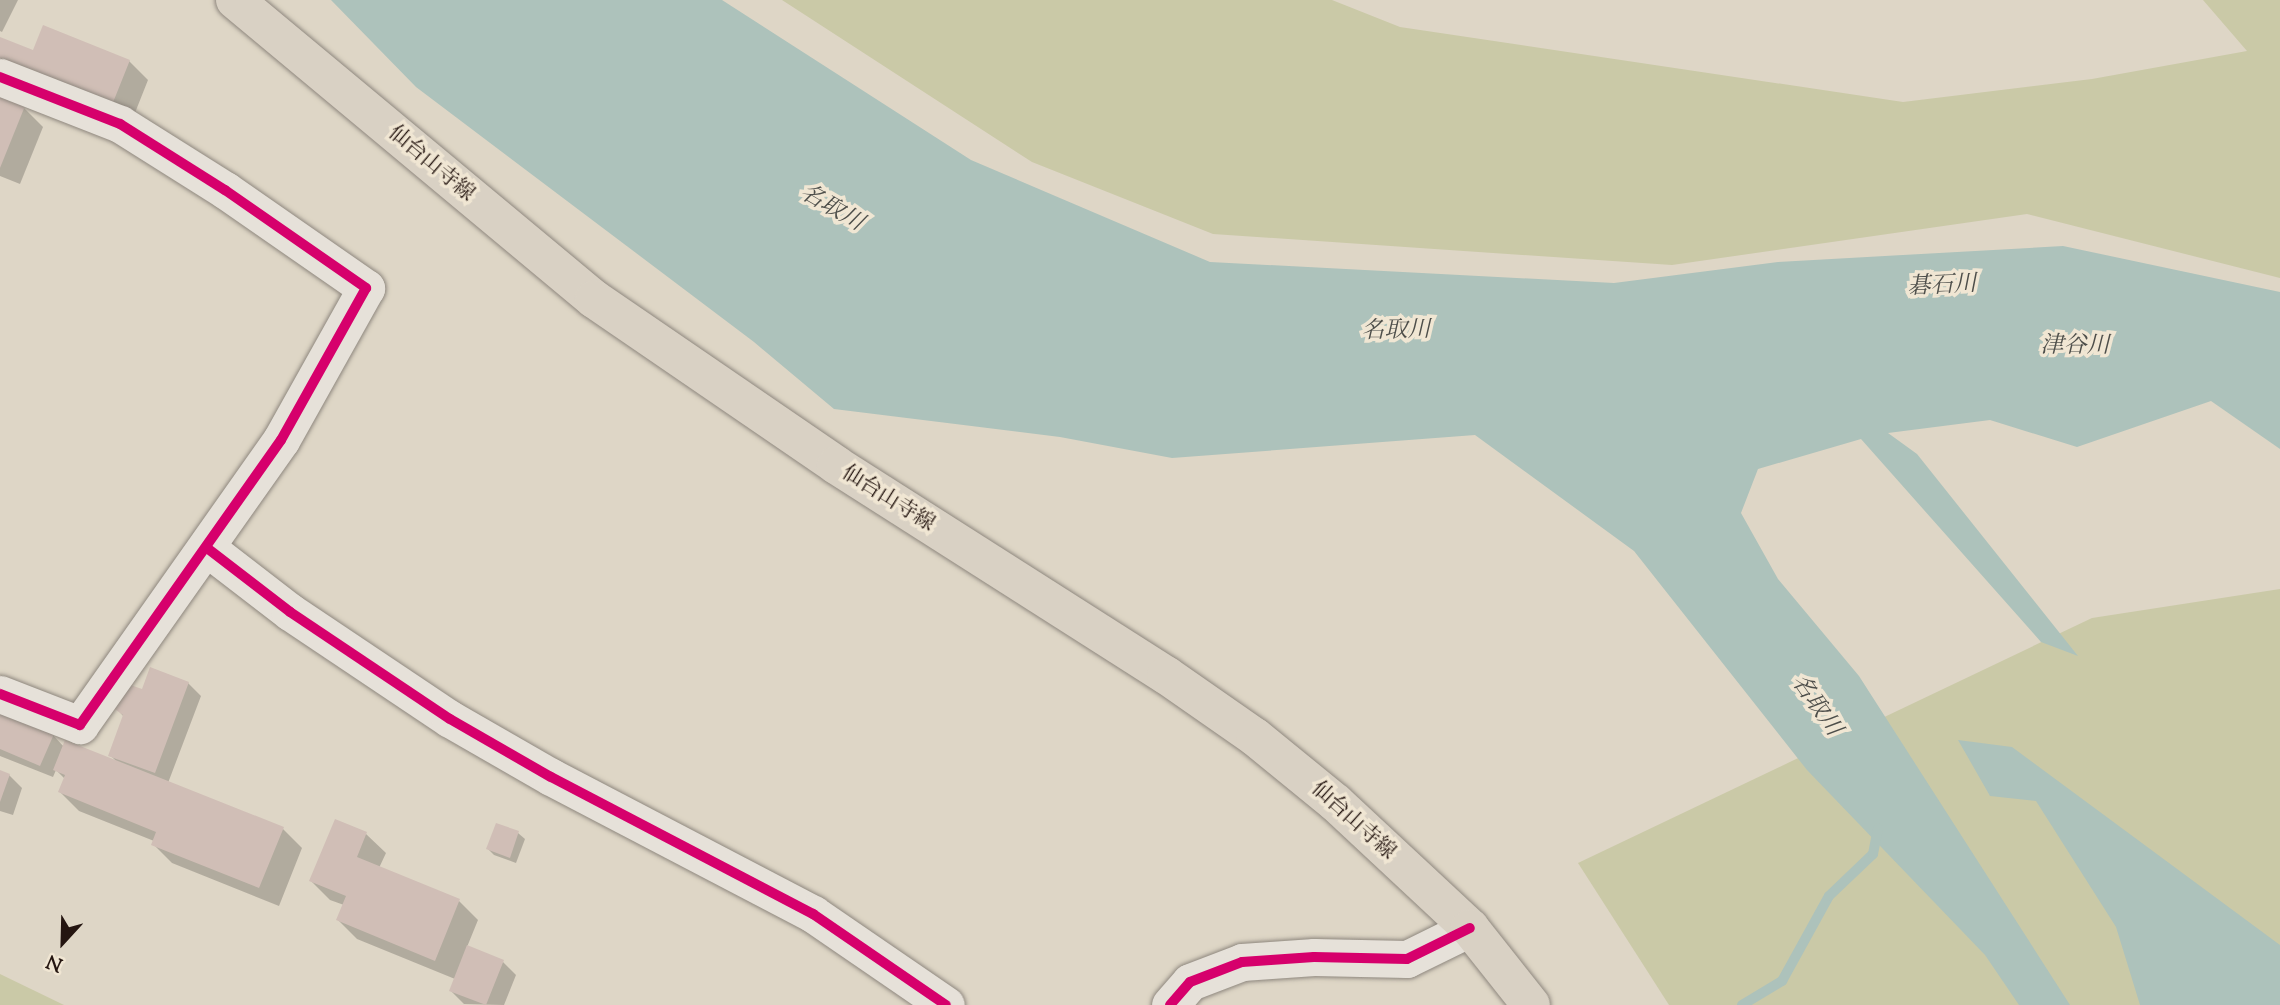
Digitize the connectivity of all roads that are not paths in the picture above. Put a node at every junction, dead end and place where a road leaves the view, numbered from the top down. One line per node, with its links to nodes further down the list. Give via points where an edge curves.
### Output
1 (235, 0): 5 (main road, 仙台山寺線, via 594,299 836,465 1166,675 1255,737 1336,803)
2 (0, 77): 3 (street, via 120,124 366,288 281,440)
3 (207, 548): 4 (street, via 80,725); 6 (street, via 290,612 450,719 813,914)
4 (0, 694)
5 (1470, 928): 7 (street, via 1407,959 1314,957 1242,962 1190,982); 8 (main road, 仙台山寺線)
6 (946, 1005)
7 (1170, 1005)
8 (1531, 1005)

